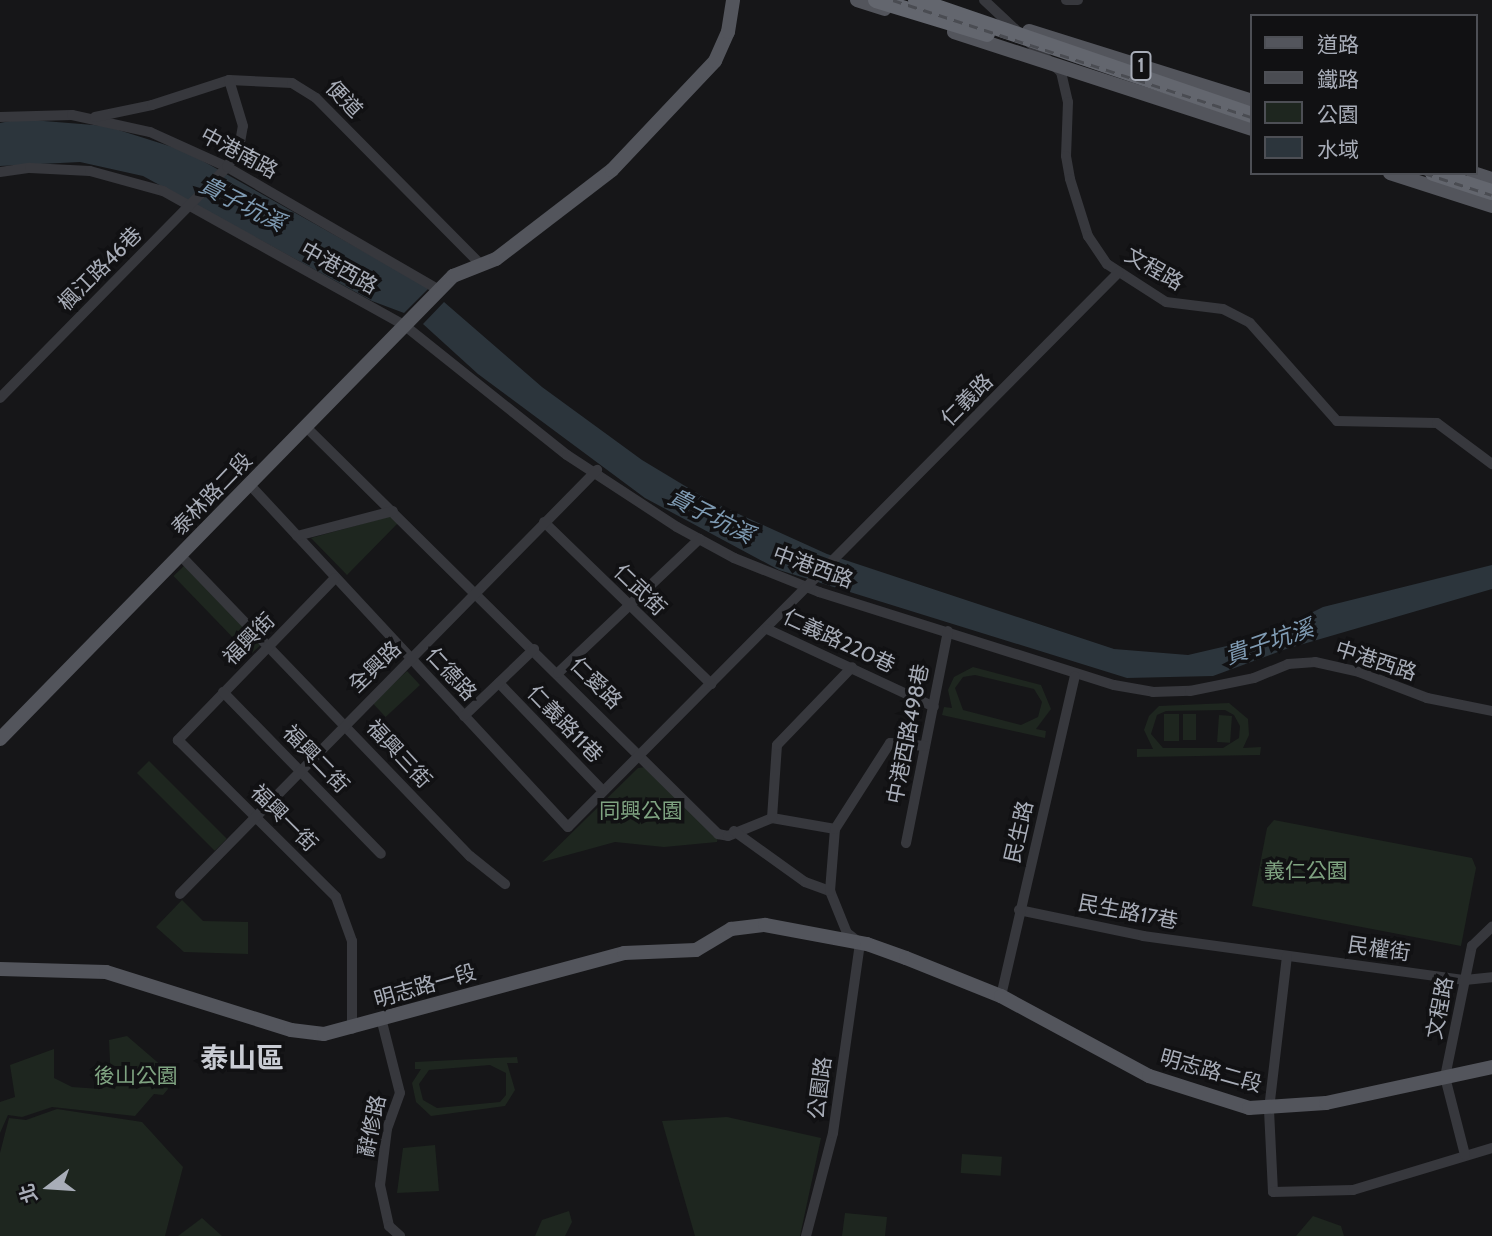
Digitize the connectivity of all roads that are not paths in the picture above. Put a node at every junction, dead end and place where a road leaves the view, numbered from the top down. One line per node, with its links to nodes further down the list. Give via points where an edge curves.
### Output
1 (733, 0): 28 (main road, via 722,49 702,76 597,184)
2 (857, 0): 10 (main road, 1)
3 (876, 0): 12 (highway, 1)
4 (907, 0): 10 (main road, via 902,10)
5 (916, 0): 12 (highway, 1)
6 (938, 0): 11 (main road, 1)
7 (984, 0): 11 (street, 文程路)
8 (1066, 0): 9 (street)
9 (1078, 0)
10 (895, 12): 12 (main road, 1)
11 (1009, 24): 12 (street, 文程路); 15 (main road, 1)
12 (1055, 56): 14 (highway, 1); 19 (main road, 1); 29 (street, 文程路, via 1066,87 1066,156 1083,225 1094,247)
13 (229, 80): 18 (street, 便道, via 152,105); 21 (street, 楓江路46巷, via 243,126 239,148); 28 (street, 便道, via 269,79 304,88)
14 (1250, 105)
15 (1250, 105)
16 (1250, 105): 19 (main road, via 1229,103)
17 (0, 117): 18 (street, 中港南路)
18 (89, 118): 21 (street, 中港南路, via 150,132)
19 (1233, 122): 20 (main road, 1)
20 (1250, 128)
21 (225, 169): 26 (street, 楓江路46巷); 30 (street, 中港南路)
22 (0, 172): 26 (street, 中港西路, via 30,168 90,171 163,191)
23 (1396, 175): 27 (main road)
24 (1439, 175): 25 (highway)
25 (1492, 192)
26 (190, 204): 31 (street, 中港西路); 32 (street, 楓江路46巷)
27 (1492, 206)
28 (482, 266): 30 (main road, 泰林路二段, via 453,276)
29 (1118, 273): 34 (street, 文程路, via 1166,302 1223,309 1250,323 1337,421 1445,426); 43 (street, 仁義路)
30 (437, 292): 31 (main road, 泰林路二段)
31 (407, 322): 33 (main road, 泰林路二段); 35 (street, 中港西路)
32 (0, 398)
33 (304, 426): 36 (main road, 泰林路二段); 37 (street, 仁愛路)
34 (1492, 464)
35 (596, 470): 38 (street, 全興路); 40 (street, 中港西路)
36 (250, 485): 39 (street, 仁德路); 41 (main road, 泰林路二段)
37 (393, 511): 39 (street); 44 (street, 仁愛路)
38 (544, 522): 44 (street, 全興路); 45 (street, 仁武街)
39 (297, 536): 42 (street, 仁德路)
40 (699, 539): 43 (street, 中港西路); 45 (street)
41 (181, 556): 48 (street, 福興三街); 62 (main road, 泰林路二段)
42 (335, 578): 48 (street, 福興街); 50 (street, 仁德路)
43 (811, 586): 46 (street); 47 (street, 中港西路)
44 (477, 592): 49 (street, 仁愛路); 50 (street, 全興路)
45 (628, 607): 52 (street); 55 (street, 仁武街)
46 (767, 629): 51 (street, 仁義路220巷); 55 (street)
47 (947, 631): 53 (street, 中港西路); 57 (street, 中港西路498巷)
48 (269, 645): 56 (street, 福興街); 60 (street, 福興三街)
49 (534, 649): 52 (street, 仁愛路); 54 (street)
50 (410, 658): 59 (street, 仁德路); 60 (street, 全興路)
51 (852, 667): 57 (street, 仁義路220巷); 68 (street, via 777,745)
52 (558, 673): 64 (street, 仁愛路)
53 (1075, 676): 58 (street, 中港西路, via 1153,692 1190,691 1254,678 1287,664 1315,662 1350,669 1427,698); 76 (street, 民生路)
54 (499, 683): 59 (street); 66 (street, 仁義路11巷)
55 (711, 684): 64 (street)
56 (223, 692): 61 (street, 福興街); 65 (street, 福興二街)
57 (934, 707): 63 (street, 中港西路498巷)
58 (1492, 711)
59 (464, 716): 66 (street, 仁德路, via 568,827)
60 (344, 723): 65 (street, 全興路); 73 (street, 福興三街, via 470,856)
61 (189, 726): 67 (street, 福興一街, via 179,736 180,744)
62 (0, 739)
63 (925, 746): 69 (street, via 890,743); 71 (street, 中港西路498巷)
64 (640, 754): 66 (street); 70 (street, 仁愛路, via 718,834 728,836)
65 (299, 769): 67 (street, 全興路); 72 (street, 福興二街)
66 (603, 791)
67 (254, 815): 75 (street, 全興路); 86 (street, 福興一街, via 336,897 353,951)
68 (772, 818): 69 (street); 70 (street)
69 (835, 829): 74 (street)
70 (734, 831): 74 (street, 仁愛路, via 805,882)
71 (906, 843)
72 (381, 854)
73 (505, 884)
74 (830, 891): 78 (street, via 847,933)
75 (180, 894)
76 (1020, 910): 79 (street, 民生路17巷); 84 (street, 民生路)
77 (1492, 927): 83 (street, 文程路, via 1472,946)
78 (860, 943): 84 (main road, 明志路二段); 85 (main road, 明志路一段, via 747,925 696,950 615,955); 93 (street, 公園路, via 833,1133)
79 (1231, 948): 80 (street, 民權街)
80 (1287, 956): 83 (street, 民權街); 89 (street)
81 (0, 969): 86 (main road, 明志路一段, via 106,972 291,1030 324,1034)
82 (1492, 977): 83 (street, 民權街)
83 (1465, 980): 88 (street, 文程路)
84 (1001, 996): 89 (main road, 明志路二段, via 1149,1076 1232,1104)
85 (382, 1021): 86 (main road, 明志路一段); 92 (street, 辭修路, via 400,1093 387,1129 380,1185 389,1226)
86 (352, 1029)
87 (1492, 1067): 88 (main road, 明志路二段)
88 (1445, 1077): 89 (main road, 明志路二段, via 1326,1104); 91 (street)
89 (1269, 1110): 91 (street, via 1273,1192 1353,1190)
90 (1492, 1148): 91 (street)
91 (1465, 1155)
92 (400, 1236)
93 (806, 1236)

